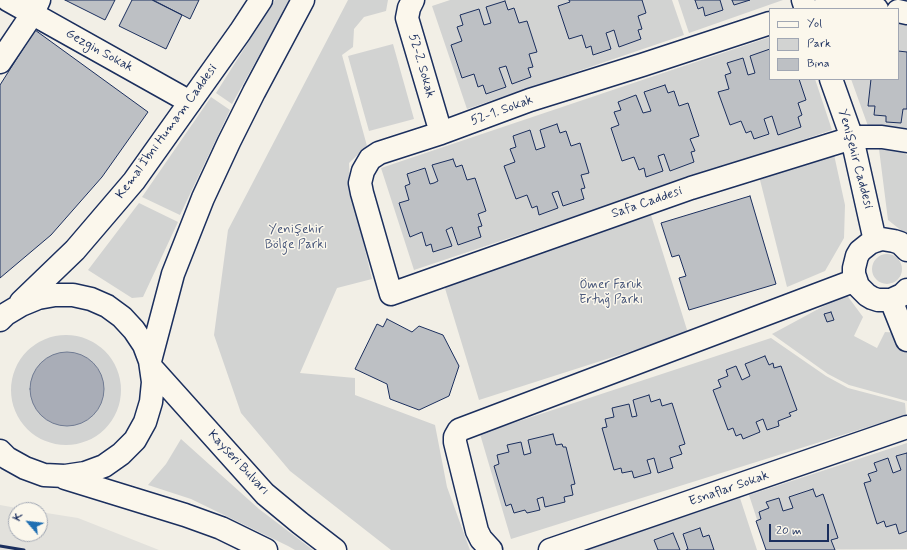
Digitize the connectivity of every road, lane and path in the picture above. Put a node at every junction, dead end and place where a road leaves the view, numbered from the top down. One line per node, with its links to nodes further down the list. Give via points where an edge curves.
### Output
1 (8, 0): 5 (street, Gezgin Sokak)
2 (261, 0): 9 (street, Kemal İbni Humam Caddesi)
3 (303, 0): 20 (street, via 250,99 203,198 173,274)
4 (413, 0): 10 (street, 52-2. Sokak, via 407,18)
5 (36, 7): 7 (street); 9 (street, Gezgin Sokak)
6 (769, 23): 10 (street, 52-1. Sokak, via 530,100)
7 (0, 62)
8 (831, 80): 11 (street, Yenişehir Caddesi)
9 (190, 102): 18 (street, Kemal İbni Humam Caddesi, via 134,181 75,250)
10 (440, 133): 16 (street, 52-1. Sokak, via 379,153 370,159 363,171 360,183 362,193)
11 (852, 138): 12 (street, Safa Caddesi, via 882,137); 13 (street, Yenişehir Caddesi); 16 (street, Safa Caddesi, via 691,188)
12 (907, 141)
13 (876, 241): 14 (street, via 894,241); 15 (street, via 865,247 857,256 854,268)
14 (907, 250)
15 (856, 280): 17 (street, via 867,295 878,300); 27 (street, via 459,430 455,442 478,530 481,539)
16 (391, 294)
17 (899, 295): 19 (street)
18 (5, 316): 20 (street, via 38,298 73,295 91,299 122,316 144,345)
19 (907, 340)
20 (150, 364): 24 (street, via 153,382 152,402 135,440 104,466 85,474); 26 (street, Kayseri Bulvarı, via 265,494)
21 (907, 427): 28 (street, Esnaflar Sokak)
22 (0, 451): 24 (street, via 25,468)
23 (0, 466): 24 (street)
24 (50, 475): 25 (street, via 185,514)
25 (266, 550)
26 (335, 550)
27 (491, 550)
28 (550, 550)

